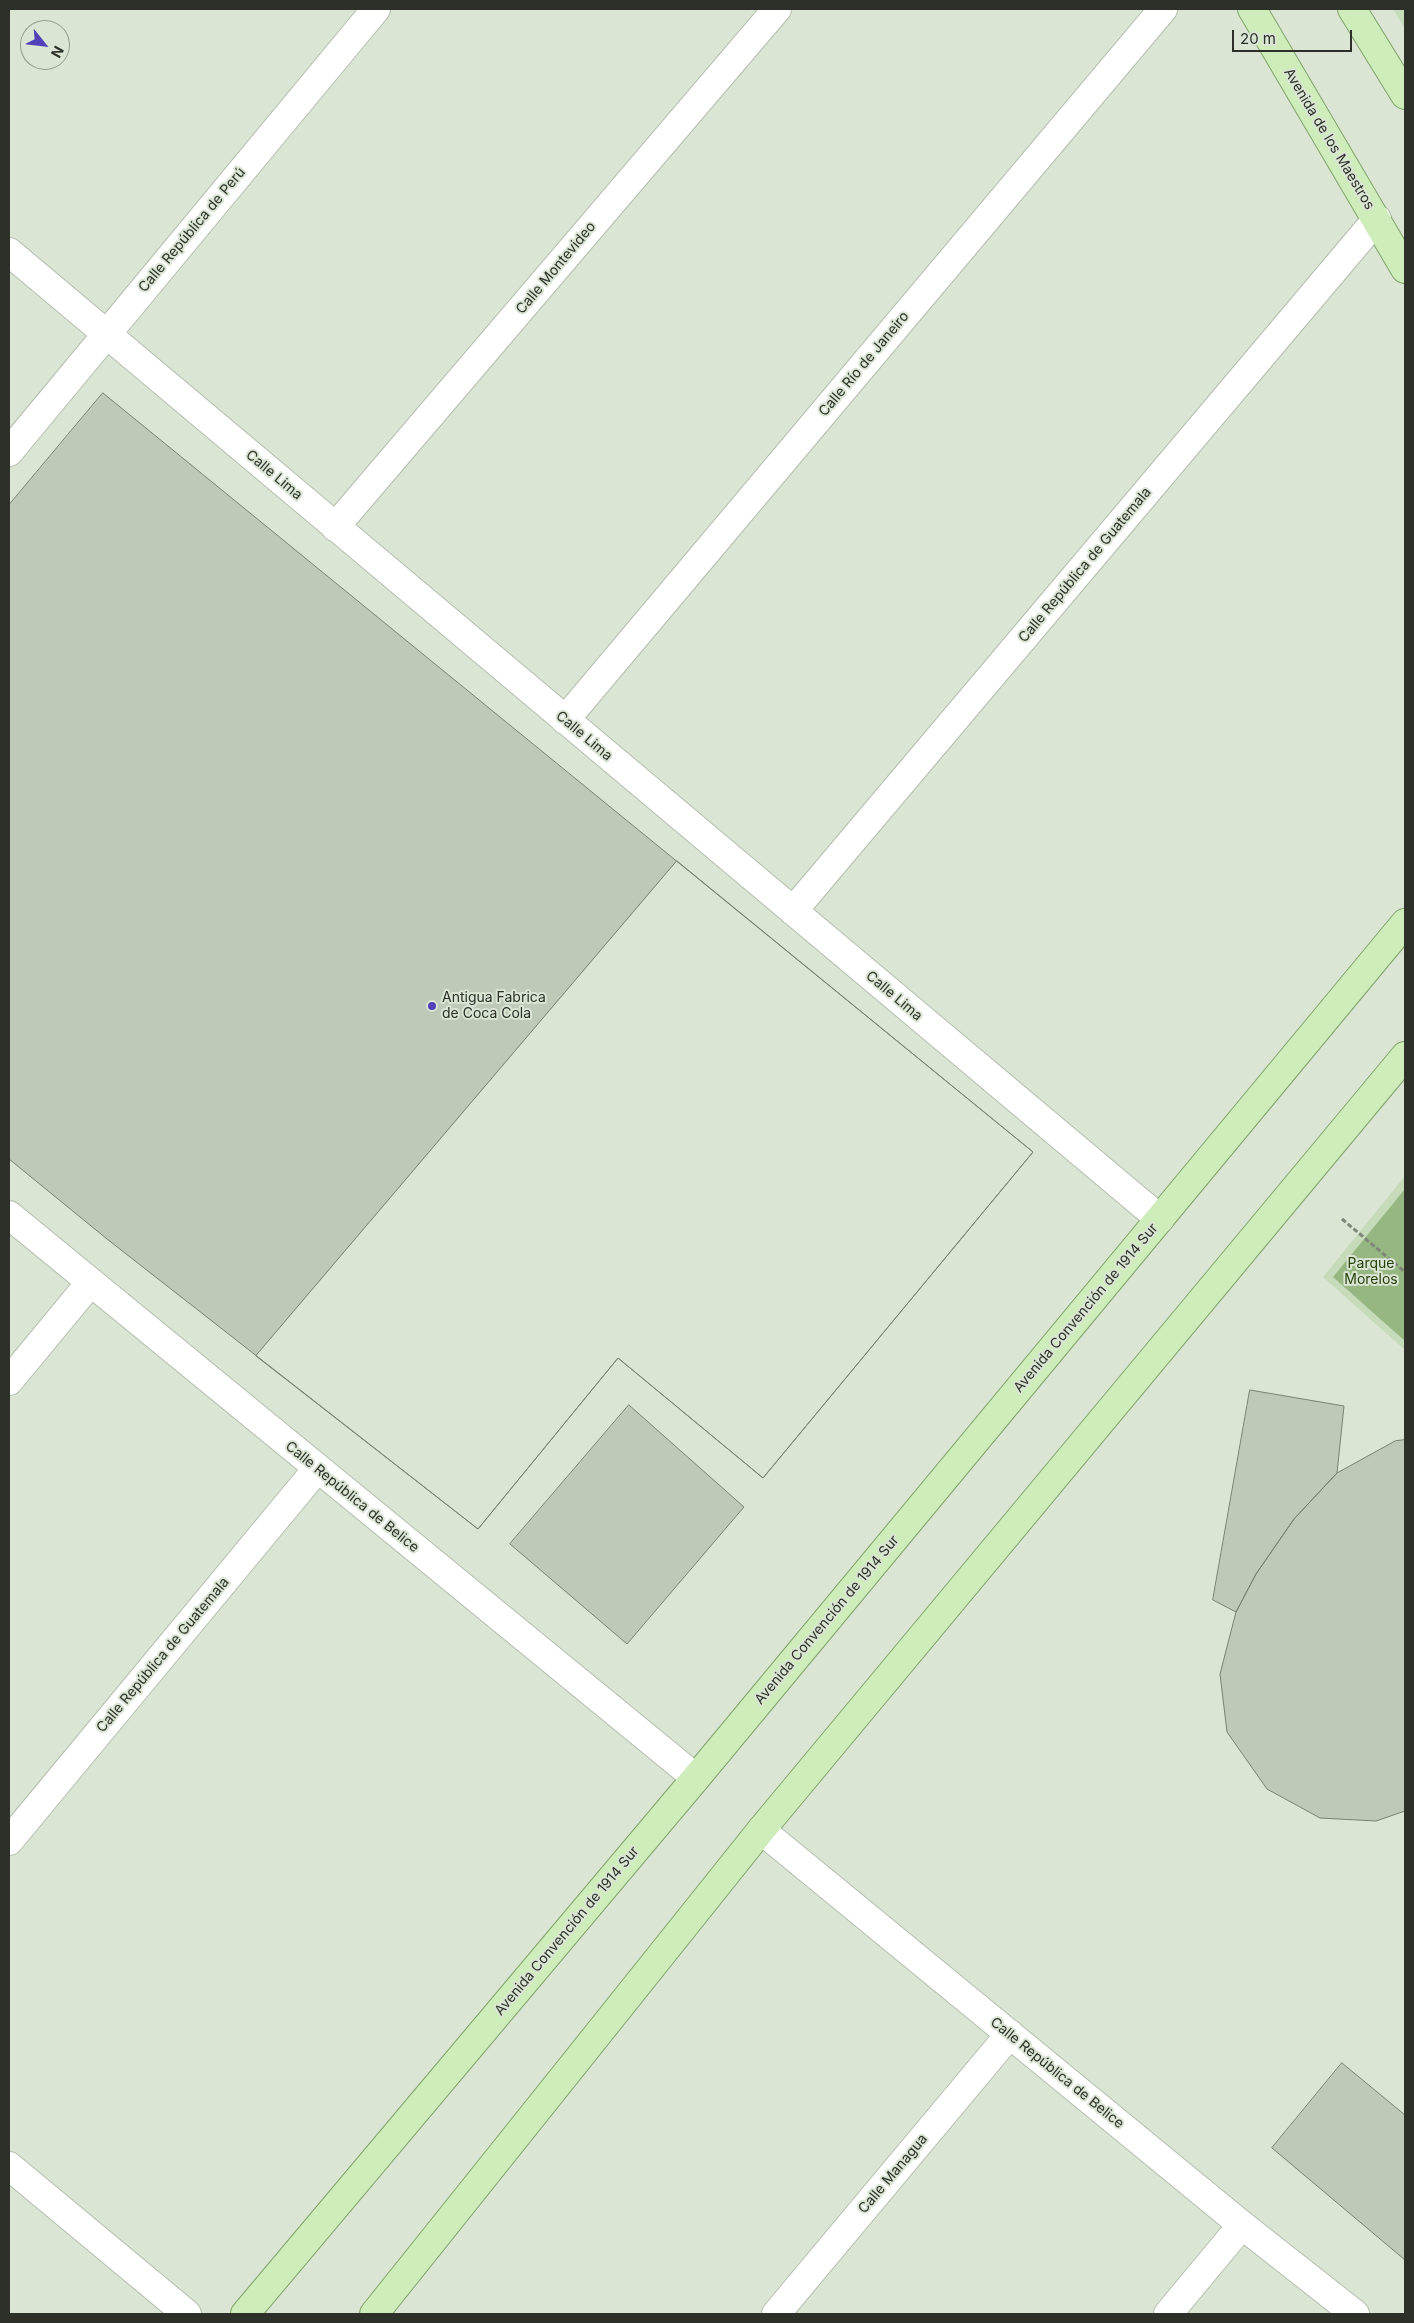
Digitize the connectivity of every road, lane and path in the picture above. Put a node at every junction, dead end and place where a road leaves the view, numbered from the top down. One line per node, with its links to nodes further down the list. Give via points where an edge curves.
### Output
1 (376, 9): 10 (street, Calle República de Perú)
2 (777, 9): 12 (street, Calle Montevideo)
3 (1163, 9): 13 (street, Calle Río de Janeiro)
4 (1252, 9): 7 (main road, Avenida de los Maestros)
5 (1352, 9): 6 (main road)
6 (1405, 94)
7 (1377, 219): 9 (main road, Avenida de los Maestros); 14 (street, Calle República de Guatemala)
8 (9, 252): 10 (street, Calle Lima)
9 (1405, 269)
10 (106, 334): 11 (street, Calle República de Perú); 12 (street, Calle Lima)
11 (9, 452)
12 (335, 527): 13 (street, Calle Lima)
13 (566, 720): 14 (street, Calle Lima)
14 (793, 911): 18 (street, Calle Lima)
15 (1405, 923): 18 (main road, Avenida Convención de 1914 Sur)
16 (1405, 1056): 25 (main road)
17 (9, 1216): 21 (street, Calle República de Belice)
18 (1160, 1219): 24 (main road, Avenida Convención de 1914 Sur)
19 (1342, 1219): 20 (path)
20 (1405, 1270)
21 (90, 1283): 22 (street); 23 (street, Calle República de Belice)
22 (9, 1381)
23 (317, 1469): 24 (street, Calle República de Belice); 26 (street, Calle República de Guatemala)
24 (696, 1778): 31 (main road, Avenida Convención de 1914 Sur)
25 (761, 1830): 27 (street, Calle República de Belice); 32 (main road)
26 (9, 1841)
27 (1010, 2034): 29 (street, Calle República de Belice); 33 (street, Calle Managua)
28 (9, 2166): 30 (street)
29 (1242, 2225): 34 (street); 35 (street, Calle República de Belice)
30 (187, 2314)
31 (245, 2314)
32 (374, 2314)
33 (776, 2314)
34 (1168, 2314)
35 (1354, 2314)

